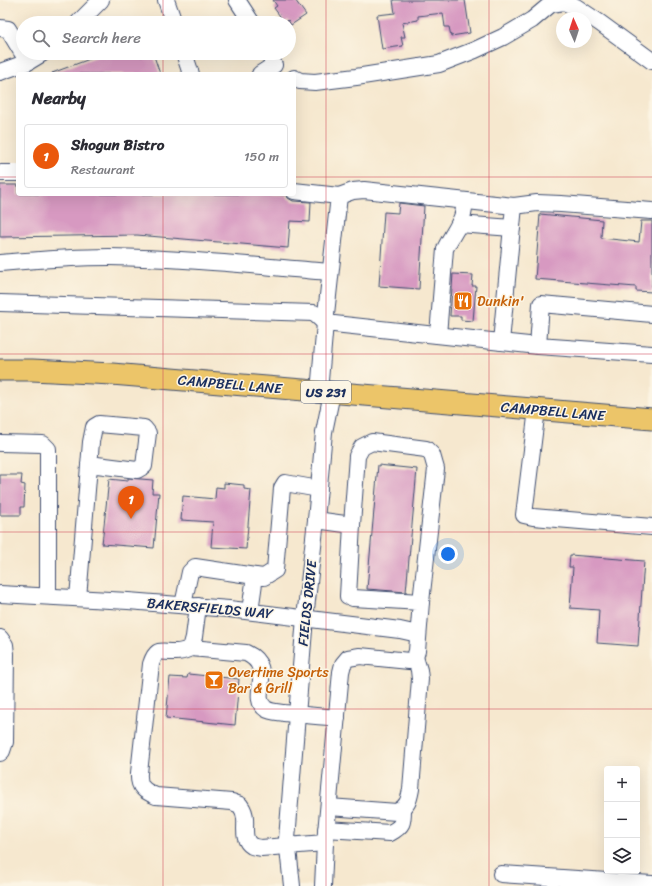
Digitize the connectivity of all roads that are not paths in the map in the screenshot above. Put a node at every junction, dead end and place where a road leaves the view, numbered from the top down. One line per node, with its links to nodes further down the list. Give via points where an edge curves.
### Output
1 (101, 0): 4 (street)
2 (166, 0): 5 (street)
3 (237, 0): 6 (street)
4 (85, 16)
5 (172, 16)
6 (247, 16)
7 (0, 28): 8 (street, via 8,30)
8 (16, 43)
9 (31, 60): 11 (street)
10 (186, 60): 15 (street)
11 (28, 62): 14 (street)
12 (652, 62): 17 (street, via 576,6 564,2 551,4 532,20 502,37 439,64 316,82)
13 (276, 64): 16 (street)
14 (0, 72)
15 (190, 72)
16 (263, 72)
17 (296, 79)
18 (0, 173): 19 (street)
19 (16, 173)
20 (296, 191): 21 (street)
21 (339, 196): 22 (street, via 364,190); 28 (street, FIELDS DRIVE)
22 (465, 201): 23 (street); 25 (street)
23 (514, 206): 24 (street, via 537,203); 26 (street)
24 (652, 211)
25 (459, 224): 26 (street); 32 (street, via 445,249)
26 (512, 228): 33 (street)
27 (0, 263): 28 (street, via 110,257)
28 (330, 272): 31 (street, FIELDS DRIVE)
29 (0, 303): 31 (street, via 314,313)
30 (652, 314): 34 (street, via 541,304)
31 (325, 323): 32 (street); 37 (street, FIELDS DRIVE)
32 (438, 335): 33 (street)
33 (502, 342): 34 (street)
34 (538, 346): 35 (street)
35 (652, 354)
36 (0, 370): 37 (main road, CAMPBELL LANE / US 231, via 112,374)
37 (326, 392): 38 (main road, CAMPBELL LANE / US 231); 42 (street, FIELDS DRIVE)
38 (537, 409): 39 (main road, CAMPBELL LANE / US 231); 45 (street, via 524,515)
39 (652, 419)
40 (0, 443): 48 (street, via 43,444 48,449)
41 (89, 464): 50 (street)
42 (319, 489): 43 (street, FIELDS DRIVE); 46 (street, via 285,483 282,488 275,570 264,577)
43 (316, 520): 44 (street); 54 (street, FIELDS DRIVE)
44 (352, 524): 49 (street); 51 (street, via 357,456 362,447 372,442 426,449 432,455 436,469)
45 (652, 527)
46 (255, 576): 52 (street, via 194,567 190,572); 53 (street)
47 (0, 594): 48 (street, BAKERSFIELDS WAY)
48 (48, 596): 50 (street, BAKERSFIELDS WAY)
49 (348, 596): 51 (street); 55 (street)
50 (78, 598): 52 (street, BAKERSFIELDS WAY)
51 (421, 602): 56 (street)
52 (191, 606): 53 (street, BAKERSFIELDS WAY); 58 (street, via 194,637)
53 (250, 611): 54 (street, BAKERSFIELDS WAY)
54 (305, 618): 55 (street, BAKERSFIELDS WAY); 60 (street, FIELDS DRIVE)
55 (350, 623): 56 (street, BAKERSFIELDS WAY)
56 (418, 634): 59 (street)
57 (0, 638): 62 (street, via 5,645 6,654 4,742)
58 (191, 648): 60 (street, via 246,653 252,656 261,670 259,697 262,705 271,711); 66 (street, via 183,652 164,651 153,657 138,781 148,793 156,796 232,802 240,805 244,811 244,832 252,846)
59 (415, 657): 61 (street, via 409,661 360,656 348,658 341,672); 64 (street, via 420,679 412,781 409,800)
60 (297, 714): 61 (street); 66 (street, FIELDS DRIVE)
61 (337, 718): 63 (street)
62 (0, 753)
63 (329, 806): 64 (street, via 397,812); 65 (street)
64 (403, 809): 65 (street, via 403,822 398,829 390,833)
65 (326, 836): 66 (street); 71 (street)
66 (288, 846): 70 (street, FIELDS DRIVE)
67 (501, 874): 68 (street)
68 (583, 883): 69 (street)
69 (652, 884)
70 (292, 886)
71 (323, 886)

